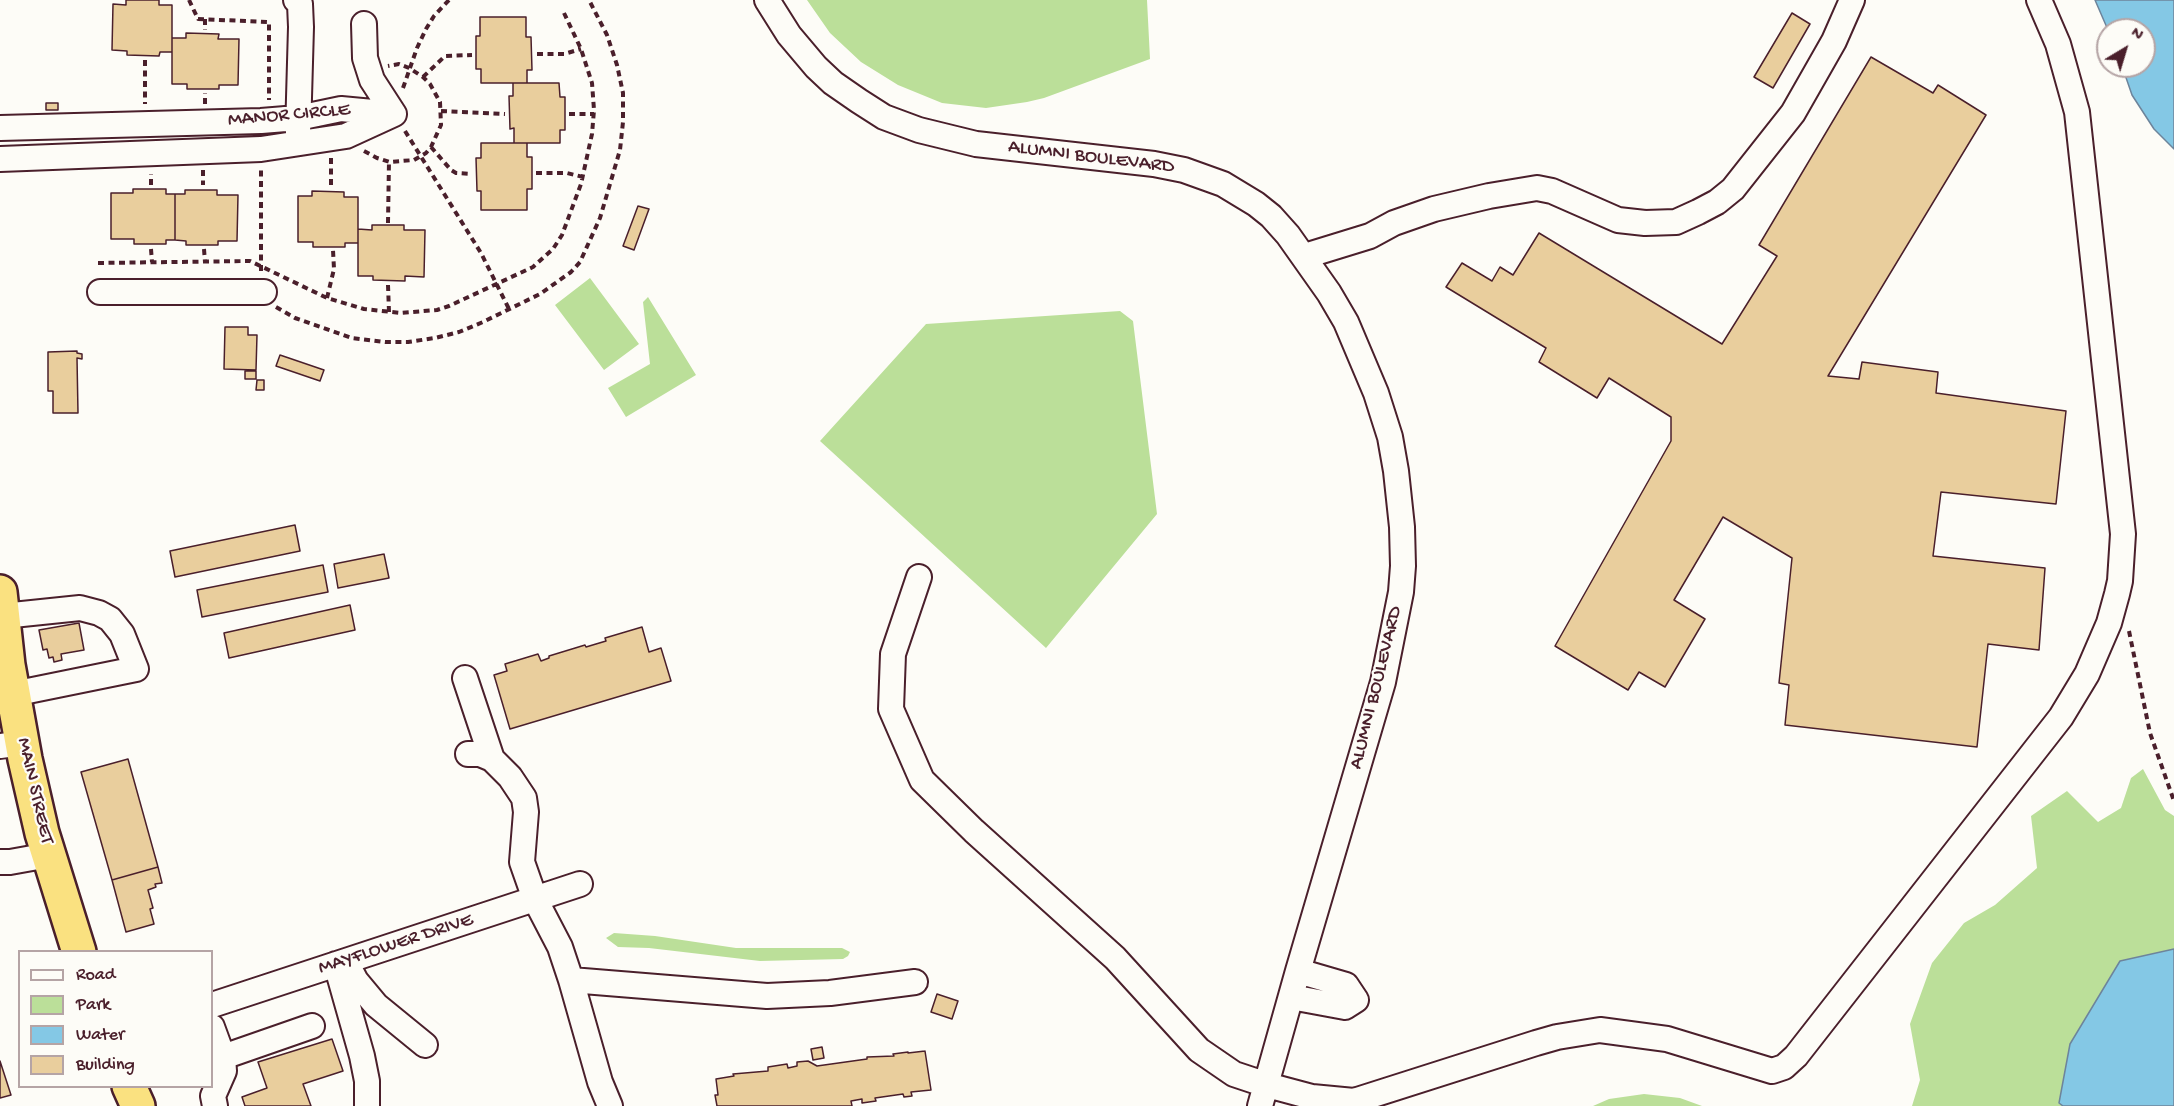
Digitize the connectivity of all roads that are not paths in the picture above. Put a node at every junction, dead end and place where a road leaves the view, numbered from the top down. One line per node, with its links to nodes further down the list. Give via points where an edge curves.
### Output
1 (296, 0): 7 (street, via 300,4 301,27)
2 (767, 0): 11 (street, ALUMNI BOULEVARD, via 816,67 884,117 976,144 1125,160 1205,176 1256,204)
3 (1852, 0): 11 (street, via 1834,41 1793,113 1733,189 1698,212 1676,222 1618,220 1563,195 1537,188 1434,209 1370,236)
4 (2039, 0): 37 (street, via 2058,44 2078,112 2122,534 2120,581 2109,623 2087,674 2061,717 1784,1067 1772,1071 1667,1038 1600,1030 1536,1043 1354,1101)
5 (364, 24): 6 (street, via 365,58 372,80)
6 (394, 114): 7 (street, MANOR CIRCLE, via 341,109); 9 (street, MANOR CIRCLE, via 346,136)
7 (298, 118): 8 (street, MANOR CIRCLE); 9 (street)
8 (0, 128)
9 (298, 144): 10 (street, MANOR CIRCLE, via 261,149)
10 (0, 159)
11 (1305, 256): 27 (street, ALUMNI BOULEVARD, via 1346,322 1390,437 1403,566 1383,682)
12 (100, 292): 13 (street)
13 (264, 292)
14 (919, 577): 37 (street, via 893,654 891,709 922,780 1115,958 1199,1050)
15 (1, 604): 17 (highway, MAIN STREET); 17 (street, via 80,608 99,614 122,634 136,669)
16 (465, 678): 20 (street)
17 (13, 694): 18 (highway, MAIN STREET)
18 (11, 744): 21 (highway, MAIN STREET)
19 (468, 754): 20 (street)
20 (492, 759): 24 (street, via 524,798 522,862)
21 (49, 855): 22 (street); 25 (highway, MAIN STREET)
22 (0, 862)
23 (580, 884): 24 (street, MAYFLOWER DRIVE)
24 (535, 899): 26 (street, MAYFLOWER DRIVE); 28 (street)
25 (79, 950)
26 (341, 963): 31 (street, MAYFLOWER DRIVE); 34 (street, via 376,1005); 40 (street, via 368,1081)
27 (1298, 971): 30 (street, ALUMNI BOULEVARD); 30 (street, via 1346,985 1356,1000 1345,1007)
28 (572, 980): 29 (street, via 767,996 830,993); 41 (street)
29 (915, 981)
30 (1291, 997): 37 (street, ALUMNI BOULEVARD)
31 (213, 1005)
32 (312, 1026): 35 (street)
33 (213, 1030): 35 (street)
34 (425, 1045)
35 (223, 1057): 39 (street, via 224,1071 213,1096)
36 (130, 1088): 38 (highway)
37 (1263, 1096)
38 (138, 1106)
39 (214, 1106)
40 (367, 1106)
41 (609, 1106)

